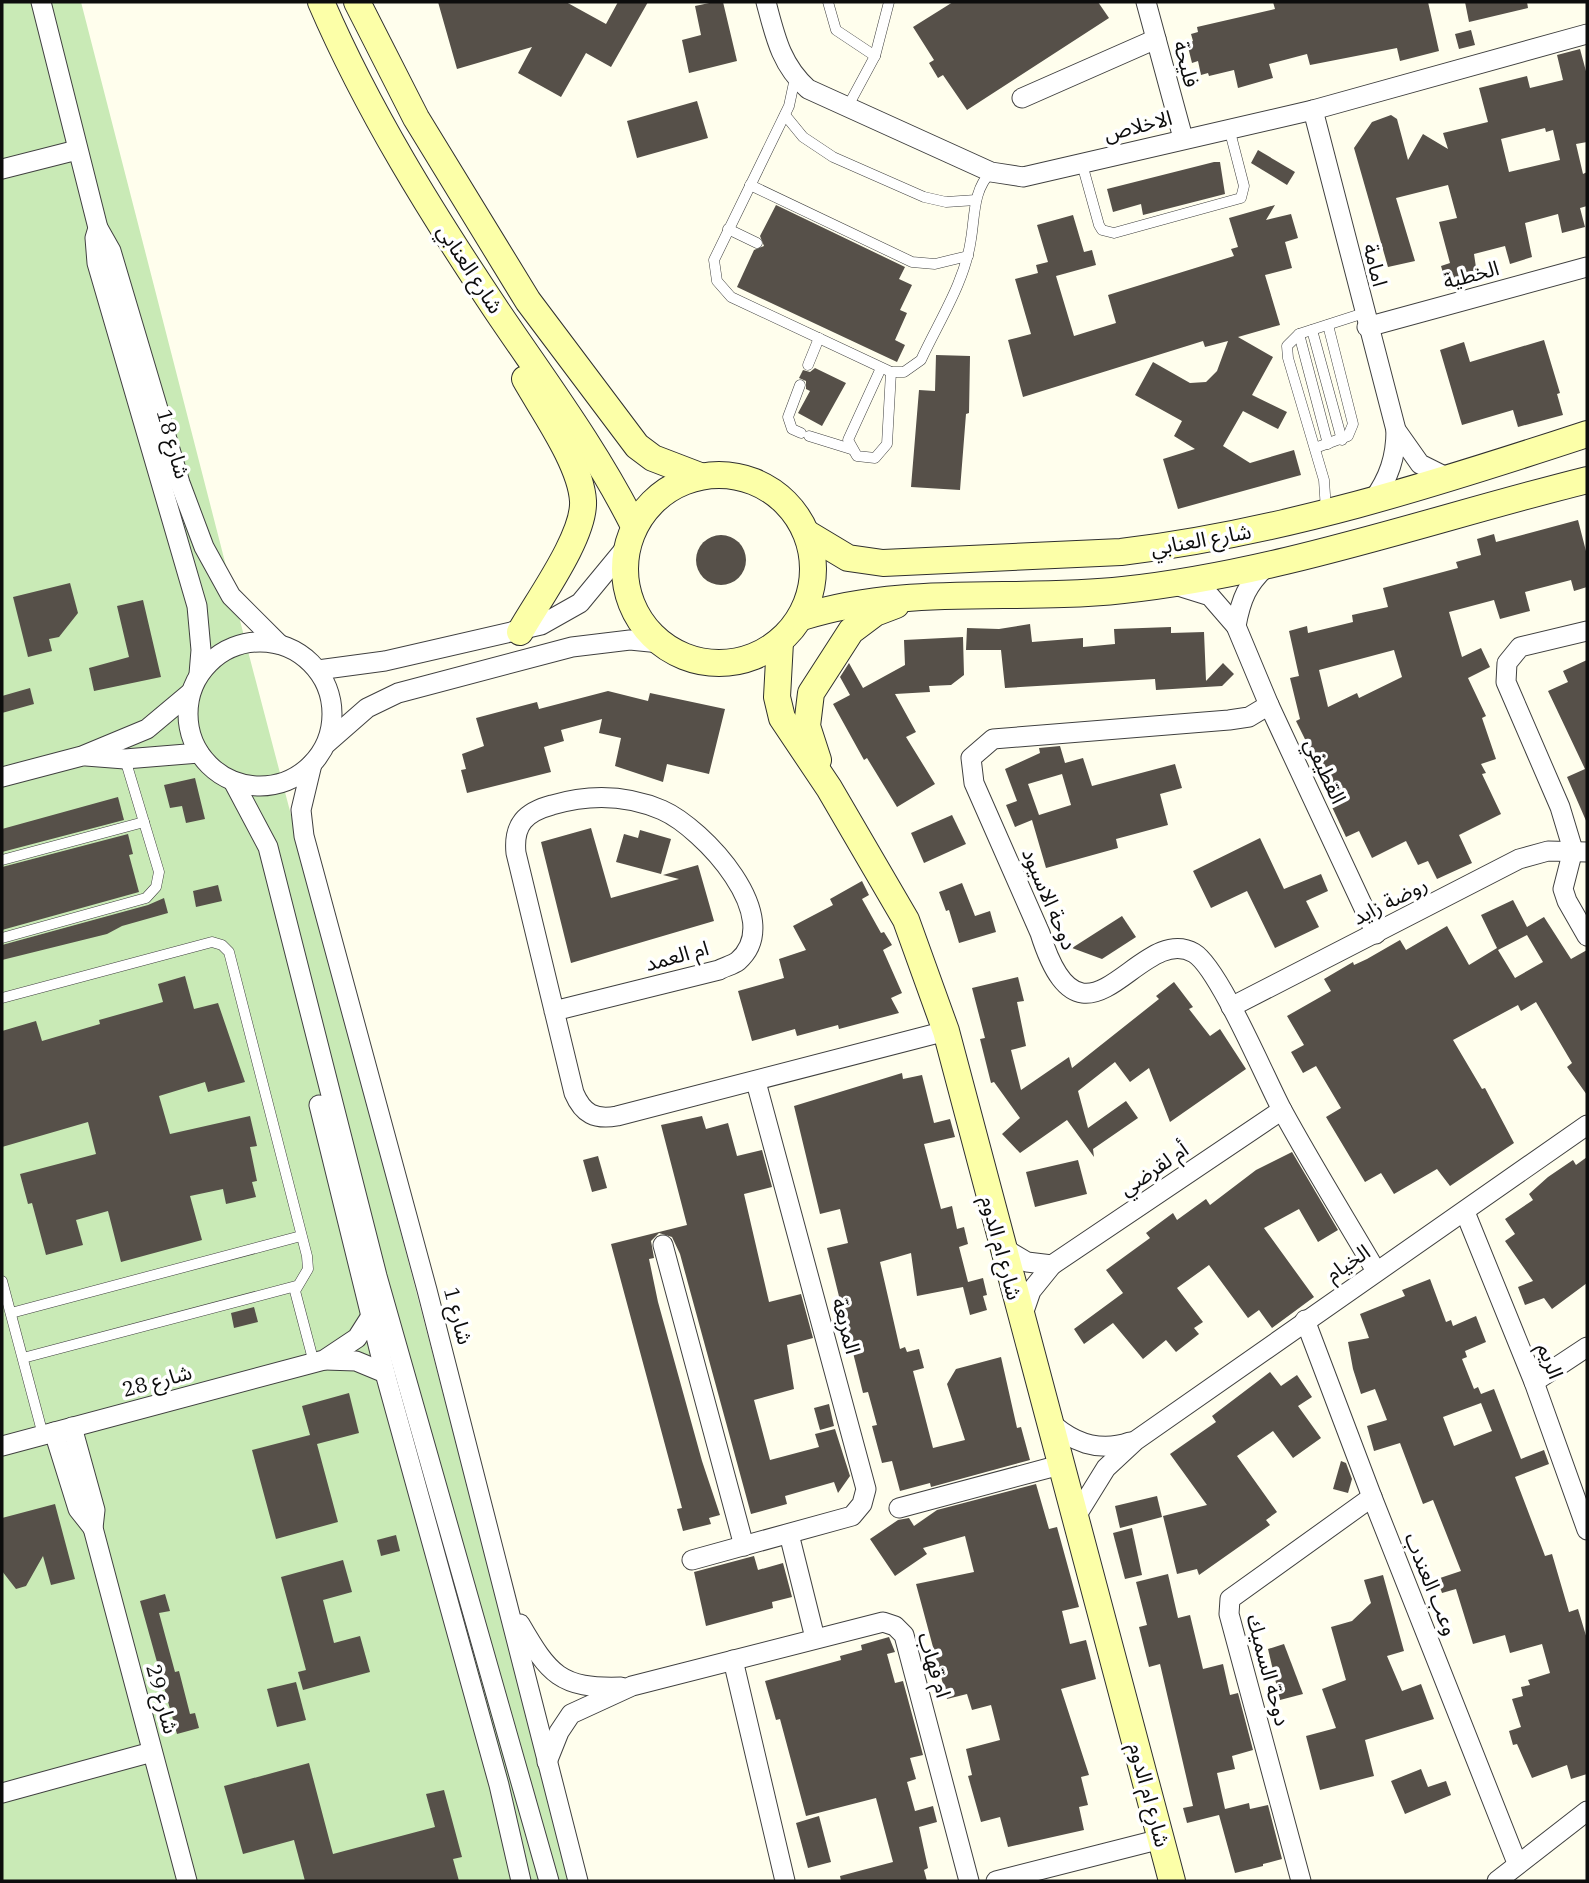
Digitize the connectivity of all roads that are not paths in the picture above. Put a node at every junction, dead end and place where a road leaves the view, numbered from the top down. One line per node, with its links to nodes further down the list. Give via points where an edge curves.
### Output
1 (41, 2): 18 (street, شارع 18)
2 (321, 2): 29 (street, شارع العنابي, via 393,146)
3 (357, 2): 45 (street, شارع العنابي, via 416,118 528,301 637,446 653,458)
4 (766, 2): 11 (street, الاخلاص, via 777,44)
5 (828, 2): 10 (lane, via 836,30)
6 (889, 2): 10 (lane)
7 (1152, 3): 9 (street, فليحة)
8 (1587, 34): 14 (street, الاخلاص)
9 (1156, 39): 12 (street); 17 (street, فليحة)
10 (876, 56): 13 (lane)
11 (795, 78): 13 (street, الاخلاص); 15 (lane)
12 (1022, 98)
13 (846, 109): 21 (street, الاخلاص)
14 (1312, 110): 16 (street, الاخلاص); 30 (street, امامة)
15 (785, 115): 22 (lane); 23 (lane, via 812,145 833,157 924,197 946,202)
16 (1229, 128): 17 (street, الاخلاص); 19 (lane, via 1244,186 1241,198 1114,233 1102,230)
17 (1183, 138): 19 (street, الاخلاص)
18 (77, 150): 20 (street); 24 (street, شارع 18)
19 (1082, 164): 21 (street, الاخلاص, via 1023,177)
20 (2, 169)
21 (991, 172): 23 (lane)
22 (750, 185): 25 (lane); 27 (lane, via 912,262 935,264)
23 (976, 200): 27 (lane)
24 (98, 228): 62 (street, شارع 18, via 111,251 180,483 204,547 231,596); 64 (street, شارع 18, via 97,263 197,606)
25 (728, 229): 26 (lane); 34 (lane, via 714,260 723,290 731,298)
26 (757, 243)
27 (968, 256): 36 (lane, via 921,360 904,372)
28 (1587, 267): 30 (street, الخطية)
29 (496, 309): 52 (street, شارع العنابي, via 608,476); 59 (street, via 516,363 580,482 583,502 572,540)
30 (1365, 320): 31 (lane); 38 (street, امامة)
31 (1328, 325): 32 (lane); 40 (lane, via 1353,417 1351,431)
32 (1312, 330): 33 (lane); 40 (lane)
33 (1299, 334): 41 (lane); 42 (lane, via 1289,341 1286,352)
34 (819, 338): 35 (lane); 36 (lane, via 851,347)
35 (808, 365)
36 (886, 370): 43 (lane, via 850,432); 43 (lane, via 887,444 875,458 857,456)
37 (800, 385): 43 (lane, via 788,417 793,429)
38 (1396, 430): 46 (street, امامة, via 1420,464); 48 (street, امامة, via 1394,460)
39 (1587, 434): 46 (street, شارع العنابي)
40 (1342, 440): 41 (lane)
41 (1328, 444): 42 (lane)
42 (1314, 448): 50 (lane, via 1326,488)
43 (851, 449)
44 (1587, 461): 49 (street, via 1517,480 1506,488)
45 (701, 476): 51 (street, via 734,476 765,486 797,515); 52 (street, via 662,494 646,509)
46 (1450, 479): 48 (street, شارع العنابي)
47 (1587, 480): 49 (street, شارع العنابي)
48 (1373, 500): 50 (street, شارع العنابي)
49 (1501, 501): 53 (street, شارع العنابي)
50 (1325, 512): 51 (street, شارع العنابي, via 1160,548 960,560 865,563 833,551)
51 (808, 534): 56 (street, via 813,581)
52 (631, 536): 59 (street, via 580,603 551,621); 61 (street, via 626,589 639,619)
53 (1268, 565): 54 (street, شارع العنابي); 57 (street, via 1241,597)
54 (1167, 584): 55 (street, شارع العنابي, via 1122,591); 57 (street, القطيفي, via 1210,596)
55 (911, 599): 56 (street, شارع العنابي, via 865,601); 74 (street, via 862,621 811,693 807,726)
56 (802, 617): 60 (street)
57 (1236, 626): 66 (street, القطيفي)
58 (1587, 631): 76 (street, via 1520,647 1507,663 1506,682)
59 (520, 632): 63 (street, via 385,661)
60 (780, 642): 61 (street, via 762,654 720,664 678,655); 74 (street, شارع ام الدوم, via 777,697 782,718)
61 (660, 643): 67 (street, via 630,639 572,647 398,693 367,708)
62 (279, 644): 63 (street, via 300,653); 64 (street, via 234,646)
63 (317, 670): 67 (street, via 332,705)
64 (199, 674): 65 (street)
65 (190, 693): 68 (street, via 188,724); 69 (street, via 147,729)
66 (1269, 705): 78 (street, القطيفي); 82 (street, دوحة الاسيود, via 1249,717 1229,720 993,739 971,758 974,783 1060,981 1083,993 1105,989 1176,948 1195,953)
67 (326, 743): 71 (street)
68 (199, 753): 70 (street); 73 (street)
69 (82, 756): 70 (street); 72 (street)
70 (125, 759): 75 (lane)
71 (312, 764): 73 (street, via 275,784); 118 (street, شارع 1, via 301,810 304,836)
72 (2, 777)
73 (233, 781): 84 (street, via 268,847)
74 (829, 788): 85 (street, شارع ام الدوم, via 906,920)
75 (144, 822): 77 (lane); 80 (lane, via 159,872 156,887 146,898)
76 (1580, 851): 78 (street, روضة زايد, via 1548,851 1519,859); 79 (street, via 1563,888)
77 (2, 860)
78 (1376, 934): 82 (street, روضة زايد)
79 (1587, 936)
80 (2, 938)
81 (2, 998): 90 (lane, via 202,945 222,945 233,962)
82 (1231, 1007): 87 (street, دوحة الاسيود)
83 (554, 1011): 83 (street, ام العمد, via 516,853 518,825 540,808 602,796 663,810 690,827 713,848 739,886 753,924 744,953 719,970); 86 (street, ام العمد, via 574,1093 579,1106 590,1115 603,1119)
84 (307, 1012): 98 (street, via 308,1060); 130 (street)
85 (946, 1031): 86 (street, ام العمد); 92 (street, شارع ام الدوم)
86 (756, 1082): 115 (street, المربعة, via 866,1489 852,1516)
87 (1282, 1110): 93 (street, أم لقرضي); 94 (street, دوحة الاسيود)
88 (1587, 1125): 89 (street, الخيام)
89 (1465, 1212): 94 (street, الخيام); 105 (street, الريم)
90 (301, 1236): 96 (lane, via 308,1269); 97 (lane)
91 (663, 1245): 116 (street)
92 (1000, 1245): 93 (street, via 1027,1262); 100 (street, شارع ام الدوم)
93 (1052, 1265): 100 (street, أم لقرضي, via 1031,1291)
94 (1376, 1271): 99 (street, الخيام)
95 (2, 1281): 97 (lane)
96 (296, 1286): 102 (lane); 103 (lane)
97 (11, 1313): 102 (lane)
98 (371, 1316): 103 (street, شارع 28, via 357,1338); 104 (street)
99 (1306, 1320): 108 (street, الخيام); 111 (street, وعب العندب)
100 (1021, 1322): 106 (street, شارع ام الدوم)
101 (1587, 1347): 105 (street)
102 (23, 1358): 107 (lane)
103 (319, 1362): 104 (street, شارع 28, via 356,1362); 107 (street, شارع 28)
104 (385, 1373): 129 (street, via 499,1785)
105 (1534, 1382): 114 (street, الريم)
106 (1048, 1420): 108 (street, الخيام, via 1081,1443 1108,1447); 110 (street, شارع ام الدوم)
107 (56, 1431): 109 (street, شارع 28); 122 (street, شارع 29, via 95,1510 93,1528)
108 (1135, 1441): 113 (street, الخيام, via 1106,1468)
109 (2, 1446)
110 (1060, 1465): 112 (street); 113 (street, شارع ام الدوم)
111 (1371, 1497): 127 (street, وعب العندب); 136 (street, دوحة السميك, via 1230,1599 1229,1614)
112 (899, 1508)
113 (1075, 1518): 126 (street, شارع ام الدوم)
114 (1587, 1530)
115 (789, 1534): 116 (street, المربعة); 119 (street)
116 (744, 1546): 117 (street, المربعة)
117 (692, 1560)
118 (510, 1607): 121 (street, ام قهاب, via 541,1660 561,1679 591,1688); 123 (street, شارع 1)
119 (815, 1638): 120 (street, ام قهاب); 133 (street, ام قهاب, via 883,1622 904,1635)
120 (733, 1660): 121 (street, ام قهاب); 132 (street)
121 (632, 1686): 123 (street, ام قهاب, via 571,1714)
122 (152, 1752): 124 (street); 128 (street, شارع 29)
123 (547, 1762): 131 (street, شارع 1)
124 (2, 1793)
125 (1587, 1811): 127 (street)
126 (1161, 1839): 134 (street); 135 (street, شارع ام الدوم)
127 (1517, 1863): 137 (street)
128 (187, 1881)
129 (521, 1881)
130 (549, 1881)
131 (578, 1881)
132 (785, 1881)
133 (968, 1881)
134 (996, 1881)
135 (1172, 1881)
136 (1301, 1881)
137 (1497, 1881)

